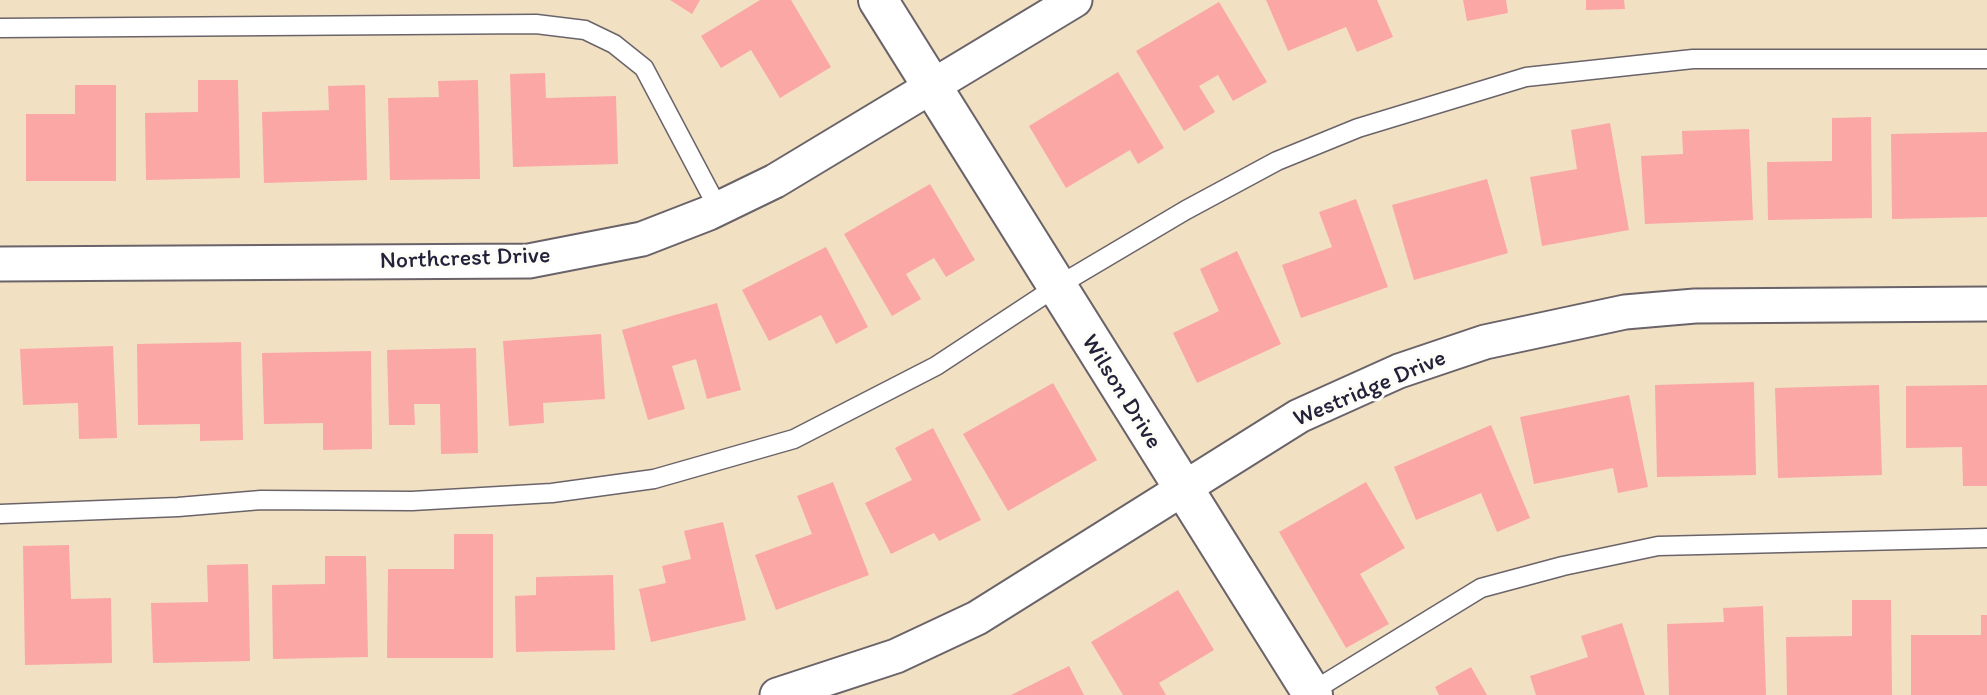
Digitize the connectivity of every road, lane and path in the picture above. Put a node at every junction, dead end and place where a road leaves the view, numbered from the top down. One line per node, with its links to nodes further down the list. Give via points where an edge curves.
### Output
1 (878, 0): 5 (street, Wilson Drive)
2 (1075, 0): 5 (street, Northcrest Drive)
3 (0, 28): 6 (lane, via 536,24 584,30 614,44 644,68)
4 (1987, 59): 8 (lane, via 1693,59 1526,76 1358,128 1277,161)
5 (933, 87): 6 (street, Northcrest Drive, via 775,181); 8 (street, Wilson Drive)
6 (718, 208): 7 (street, Northcrest Drive, via 642,239 529,261)
7 (0, 264)
8 (1056, 286): 10 (street, Wilson Drive); 11 (lane, via 936,366 794,439 654,479 552,493 412,501 261,500 178,508)
9 (1987, 304): 10 (street, Westridge Drive, via 1695,306 1555,324 1399,371 1299,416)
10 (1183, 492): 13 (street, Wilson Drive); 14 (street, Westridge Drive, via 977,618 896,656)
11 (0, 514)
12 (1987, 538): 13 (lane, via 1658,547 1563,566 1481,588)
13 (1310, 694)
14 (777, 695)

